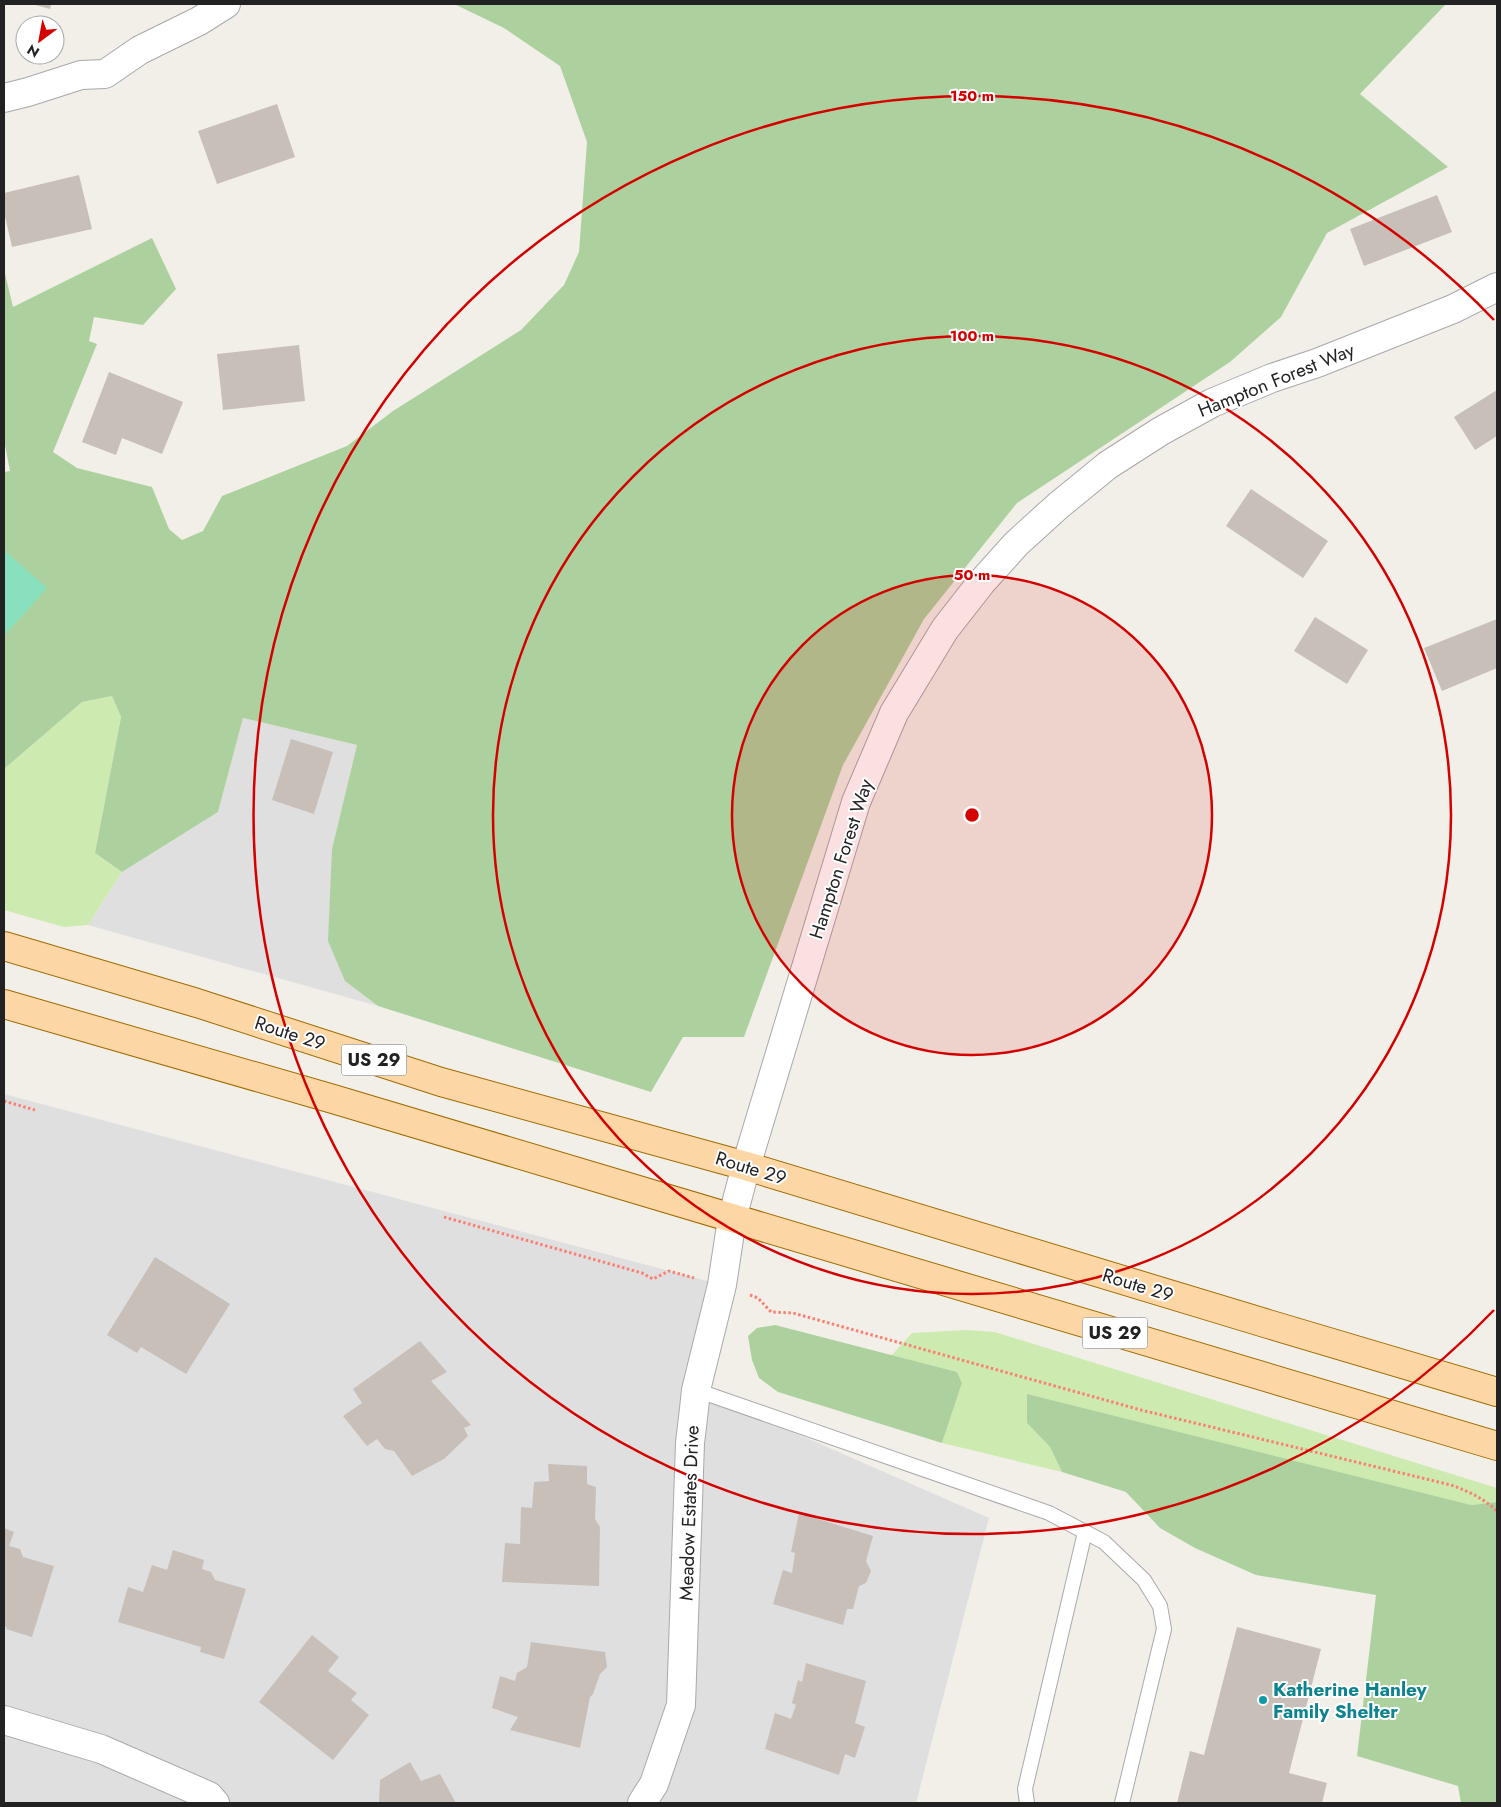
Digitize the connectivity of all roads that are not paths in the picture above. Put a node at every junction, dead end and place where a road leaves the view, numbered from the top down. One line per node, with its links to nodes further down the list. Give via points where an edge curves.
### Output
1 (226, 4): 2 (street)
2 (194, 12): 3 (street, via 105,74 81,74)
3 (4, 98)
4 (1497, 288): 7 (street, Hampton Forest Way, via 1435,316 1263,382 1161,431 1108,465 1059,505 980,583 946,629 894,713 856,802)
5 (4, 946): 7 (main road, Route 29 / US 29, via 197,1003 441,1082)
6 (4, 1004): 8 (main road, US 29)
7 (746, 1166): 8 (street, Hampton Forest Way); 10 (main road, Route 29 / US 29)
8 (732, 1219): 9 (street, Meadow Estates Drive, via 722,1285); 11 (main road, US 29)
9 (696, 1390): 12 (lane, via 1049,1513); 15 (street, Meadow Estates Drive, via 690,1443 682,1700 654,1784)
10 (1497, 1392)
11 (1497, 1446)
12 (1085, 1532): 16 (lane, via 1025,1789); 17 (lane, via 1104,1542 1144,1580 1160,1606 1164,1629)
13 (4, 1720): 14 (street, via 101,1749 208,1796)
14 (215, 1803)
15 (642, 1803)
16 (1027, 1803)
17 (1122, 1803)

